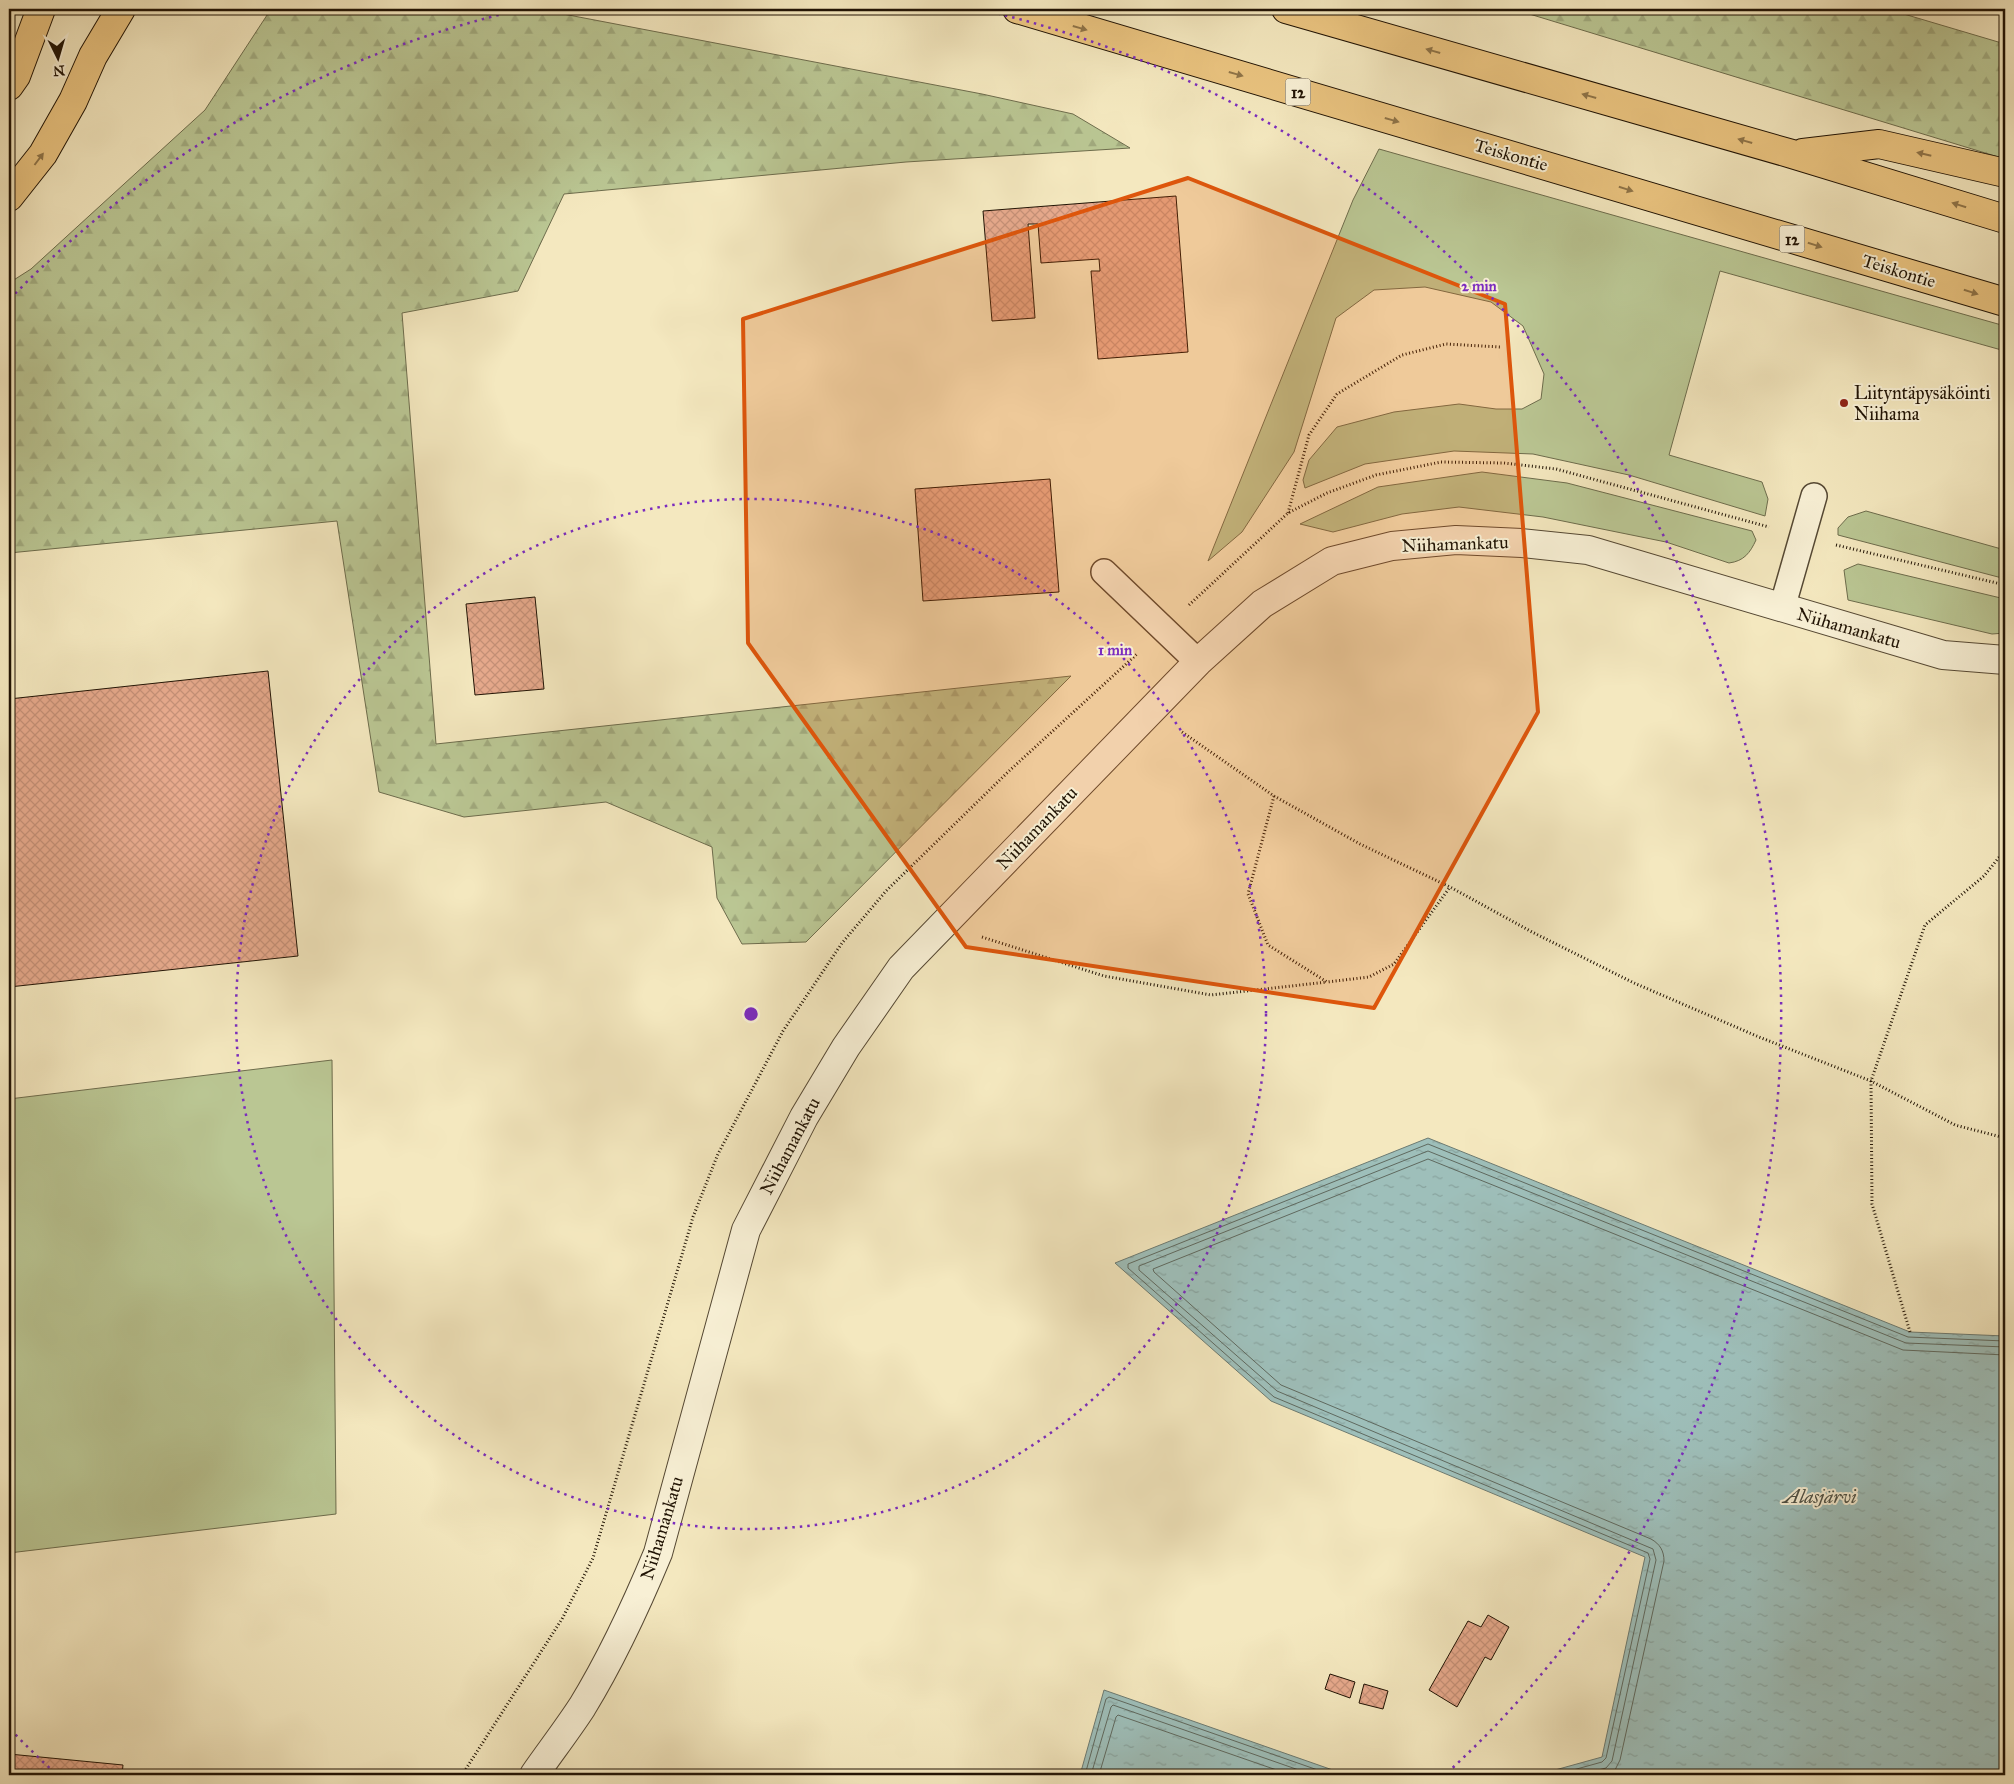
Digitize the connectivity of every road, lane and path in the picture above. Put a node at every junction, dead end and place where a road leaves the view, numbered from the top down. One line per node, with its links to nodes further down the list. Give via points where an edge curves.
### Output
1 (41, 9): 7 (highway, via 16,76)
2 (103, 9): 6 (highway)
3 (121, 9): 6 (highway)
4 (1017, 9): 12 (highway, Teiskontie / 12, one-way to 12)
5 (1286, 9): 8 (highway, one-way to 5)
6 (93, 56): 10 (highway, one-way to 6, via 43,154 73,101)
7 (9, 86)
8 (1792, 154): 9 (highway, one-way to 8, via 1879,144); 11 (highway, one-way to 8)
9 (2005, 173)
10 (9, 198)
11 (2005, 219)
12 (2005, 302)
13 (1500, 346): 15 (path, via 1446,344 1402,355 1337,394 1309,435)
14 (1814, 496): 16 (lane)
15 (1288, 513): 16 (path, via 1328,493 1376,475 1441,462 1504,463 1564,471); 20 (path)
16 (1802, 537): 18 (path); 19 (lane)
17 (1104, 572): 20 (lane)
18 (2005, 585)
19 (1782, 608): 21 (street, Niihamankatu, via 1943,655); 22 (street, Niihamankatu, via 1588,550 1456,540 1392,546 1332,561 1262,604)
20 (1163, 629): 22 (lane); 32 (path, via 1009,771 886,891 842,943 783,1031 718,1154 693,1217 593,1558 562,1619)
21 (2005, 660)
22 (1198, 662): 23 (street, Niihamankatu)
23 (1151, 710): 24 (path); 27 (street, Niihamankatu)
24 (1274, 796): 26 (path, via 1360,844); 28 (path, via 1248,894 1268,945)
25 (2005, 850): 29 (path, via 1984,876 1925,925)
26 (1450, 887): 28 (path, via 1394,964 1369,977); 29 (path, via 1634,983)
27 (943, 924): 28 (path, via 1104,976 1211,995); 33 (street, Niihamankatu, via 901,968 846,1047 804,1116 746,1230 658,1553 612,1655 581,1708)
28 (1327, 982)
29 (1870, 1081): 30 (path, via 1955,1125); 31 (path, via 1872,1204)
30 (2005, 1138)
31 (1910, 1332)
32 (462, 1775)
33 (534, 1775)

